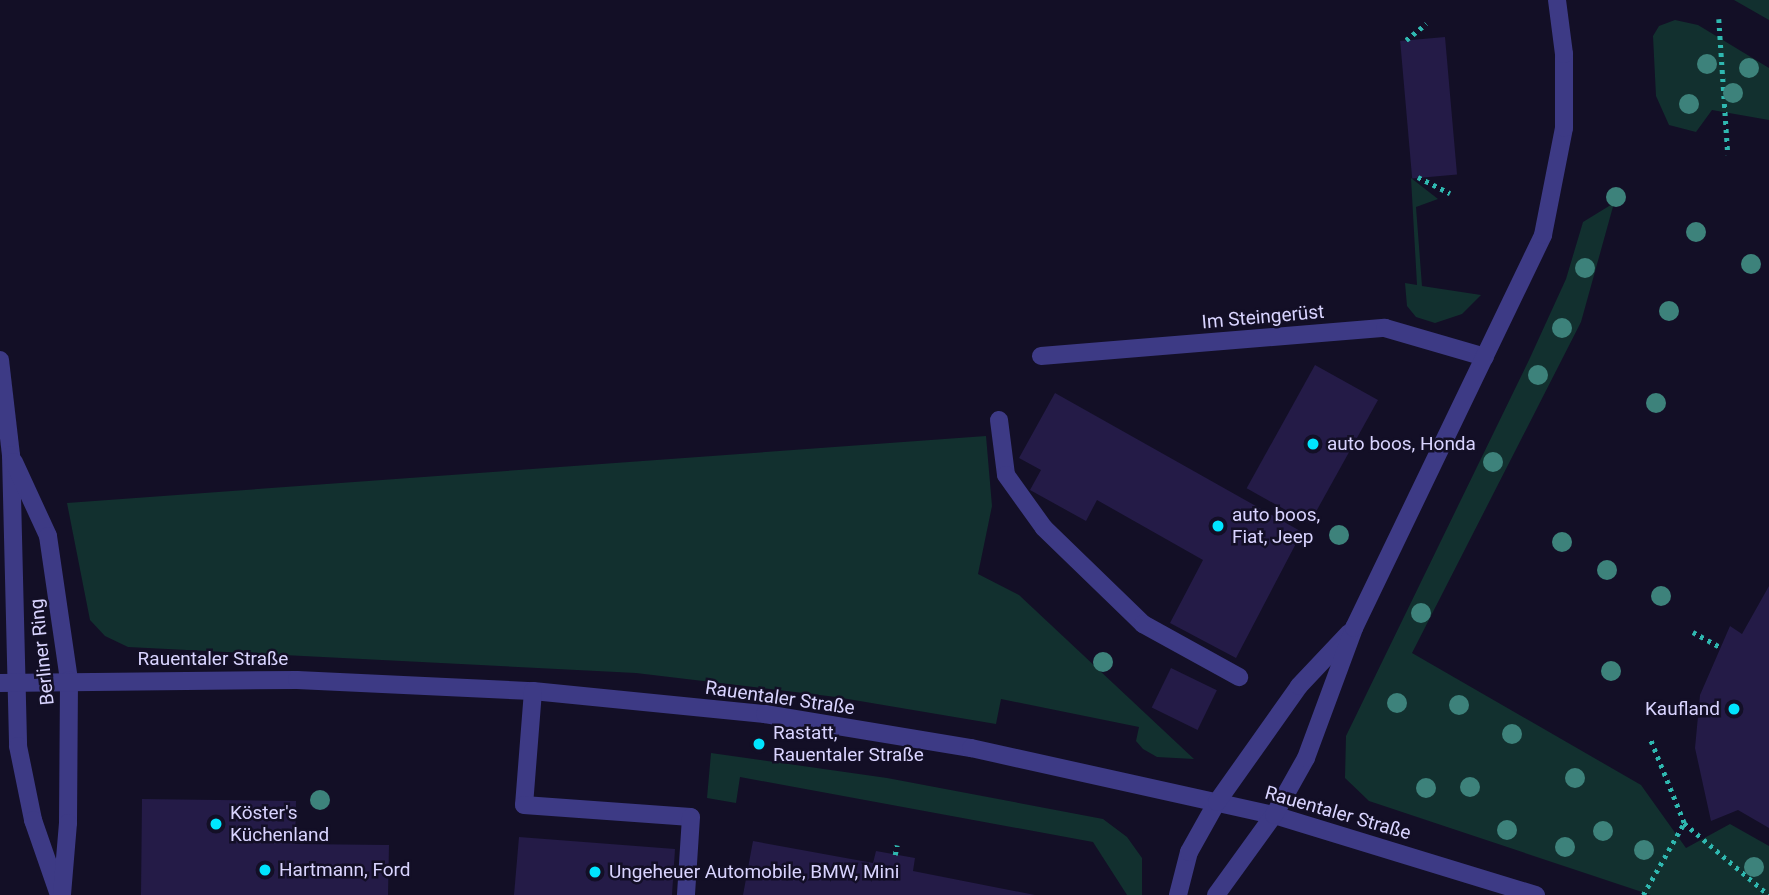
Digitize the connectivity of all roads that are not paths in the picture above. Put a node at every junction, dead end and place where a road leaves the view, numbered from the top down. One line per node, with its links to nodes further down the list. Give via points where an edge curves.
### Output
1 (1557, 0): 3 (street, via 1566,98 1550,214 1532,263)
2 (1041, 356): 3 (street, Im Steingerüst, via 1385,328)
3 (1485, 357): 7 (street)
4 (0, 360): 6 (street, Berliner Ring)
5 (999, 421): 8 (street, via 1006,475 1044,528 1082,569 1143,624)
6 (11, 456): 9 (street, Berliner Ring, via 48,536); 10 (street, Berliner Ring)
7 (1354, 628): 12 (street, via 1299,686); 13 (street, via 1306,758)
8 (1239, 677)
9 (69, 680): 10 (street, Rauentaler Straße); 11 (street, Rauentaler Straße, via 298,680); 14 (street, Berliner Ring, via 68,823)
10 (7, 683): 14 (street, Berliner Ring, via 30,808)
11 (533, 691): 12 (street, Rauentaler Straße, via 765,714 902,736); 15 (street, via 524,804 691,817)
12 (1217, 802): 13 (street, Rauentaler Straße); 16 (street, via 1189,852)
13 (1273, 815): 17 (street); 18 (street, Rauentaler Straße)
14 (61, 895)
15 (686, 895)
16 (1178, 895)
17 (1216, 895)
18 (1535, 895)

